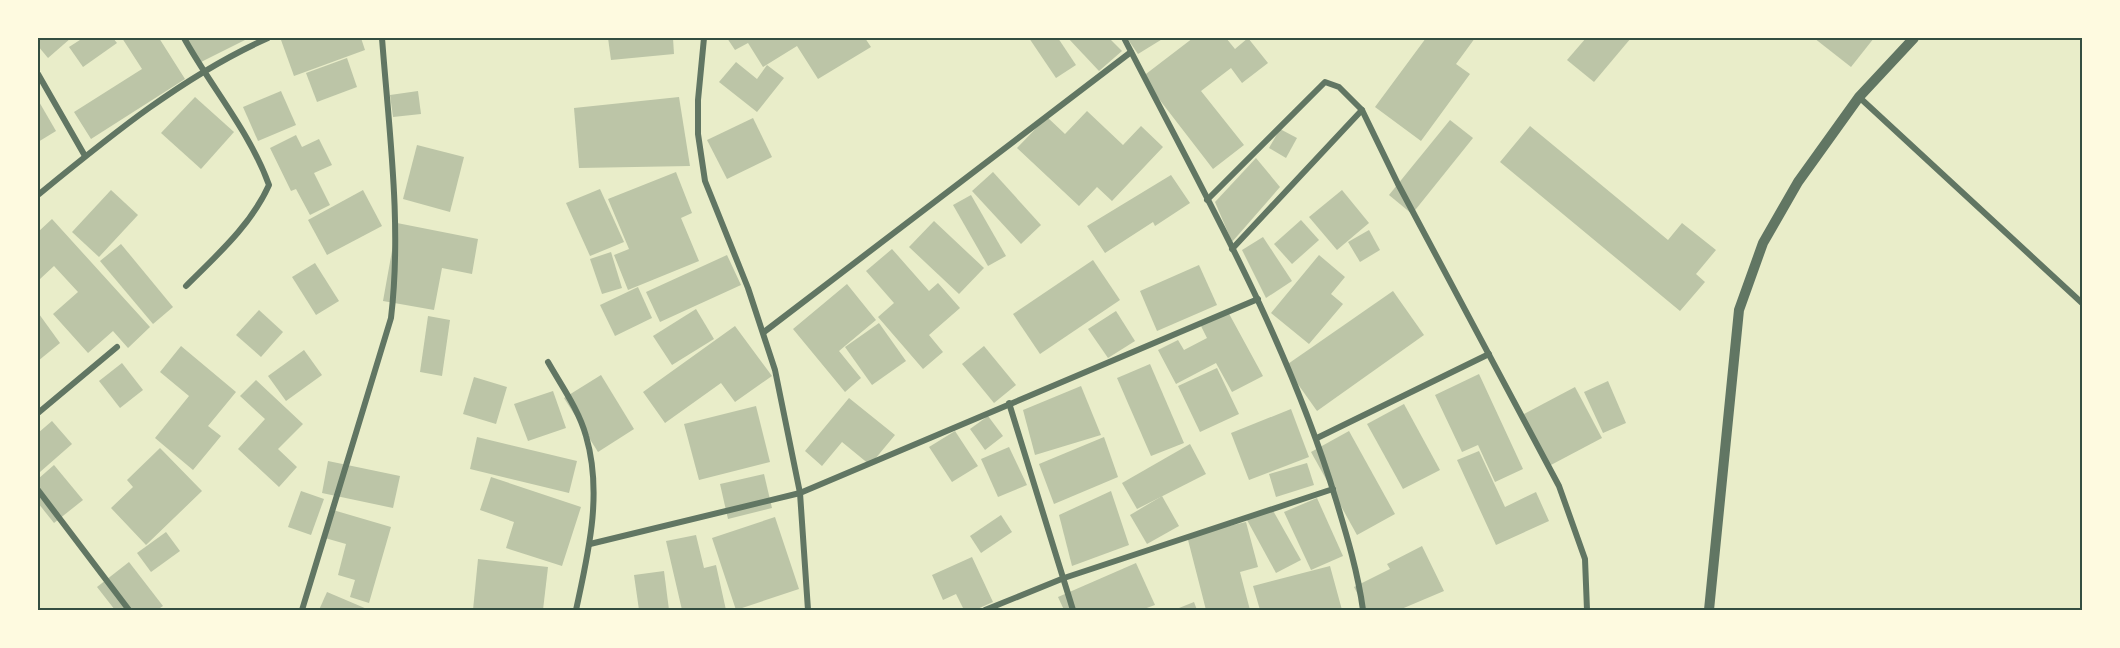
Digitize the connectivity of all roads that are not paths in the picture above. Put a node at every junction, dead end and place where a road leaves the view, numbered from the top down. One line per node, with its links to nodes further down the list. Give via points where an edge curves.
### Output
1 (184, 38): 8 (street)
2 (268, 38): 8 (street)
3 (382, 38): 32 (street, via 395,215 396,272 391,318)
4 (704, 38): 19 (street, via 698,111 705,181)
5 (1124, 38): 7 (street)
6 (1914, 38): 10 (street)
7 (1131, 52): 14 (street); 19 (street)
8 (202, 71): 12 (street); 16 (street, via 259,156 268,185 259,207)
9 (38, 74): 12 (street)
10 (1859, 97): 18 (street); 39 (street, via 1798,182 1763,243 1739,310)
11 (1362, 110): 14 (street, via 1339,87 1325,82); 15 (street); 21 (street)
12 (85, 156): 13 (street)
13 (38, 195)
14 (1208, 200): 15 (street)
15 (1232, 249): 17 (street)
16 (186, 286)
17 (1258, 299): 23 (street); 25 (street)
18 (2082, 303)
19 (764, 332): 28 (street)
20 (117, 347): 24 (street)
21 (1489, 354): 25 (street); 38 (street, via 1559,486 1585,559)
22 (548, 362): 29 (street, via 586,435 592,473)
23 (1010, 403): 28 (street); 30 (street)
24 (38, 413)
25 (1317, 438): 26 (street)
26 (1333, 489): 30 (street); 37 (street)
27 (38, 490): 31 (street)
28 (800, 493): 29 (street); 34 (street)
29 (590, 544): 33 (street)
30 (1064, 578): 35 (street); 36 (street)
31 (129, 610)
32 (302, 610)
33 (576, 610)
34 (808, 610)
35 (985, 610)
36 (1073, 610)
37 (1363, 610)
38 (1587, 610)
39 (1709, 610)

